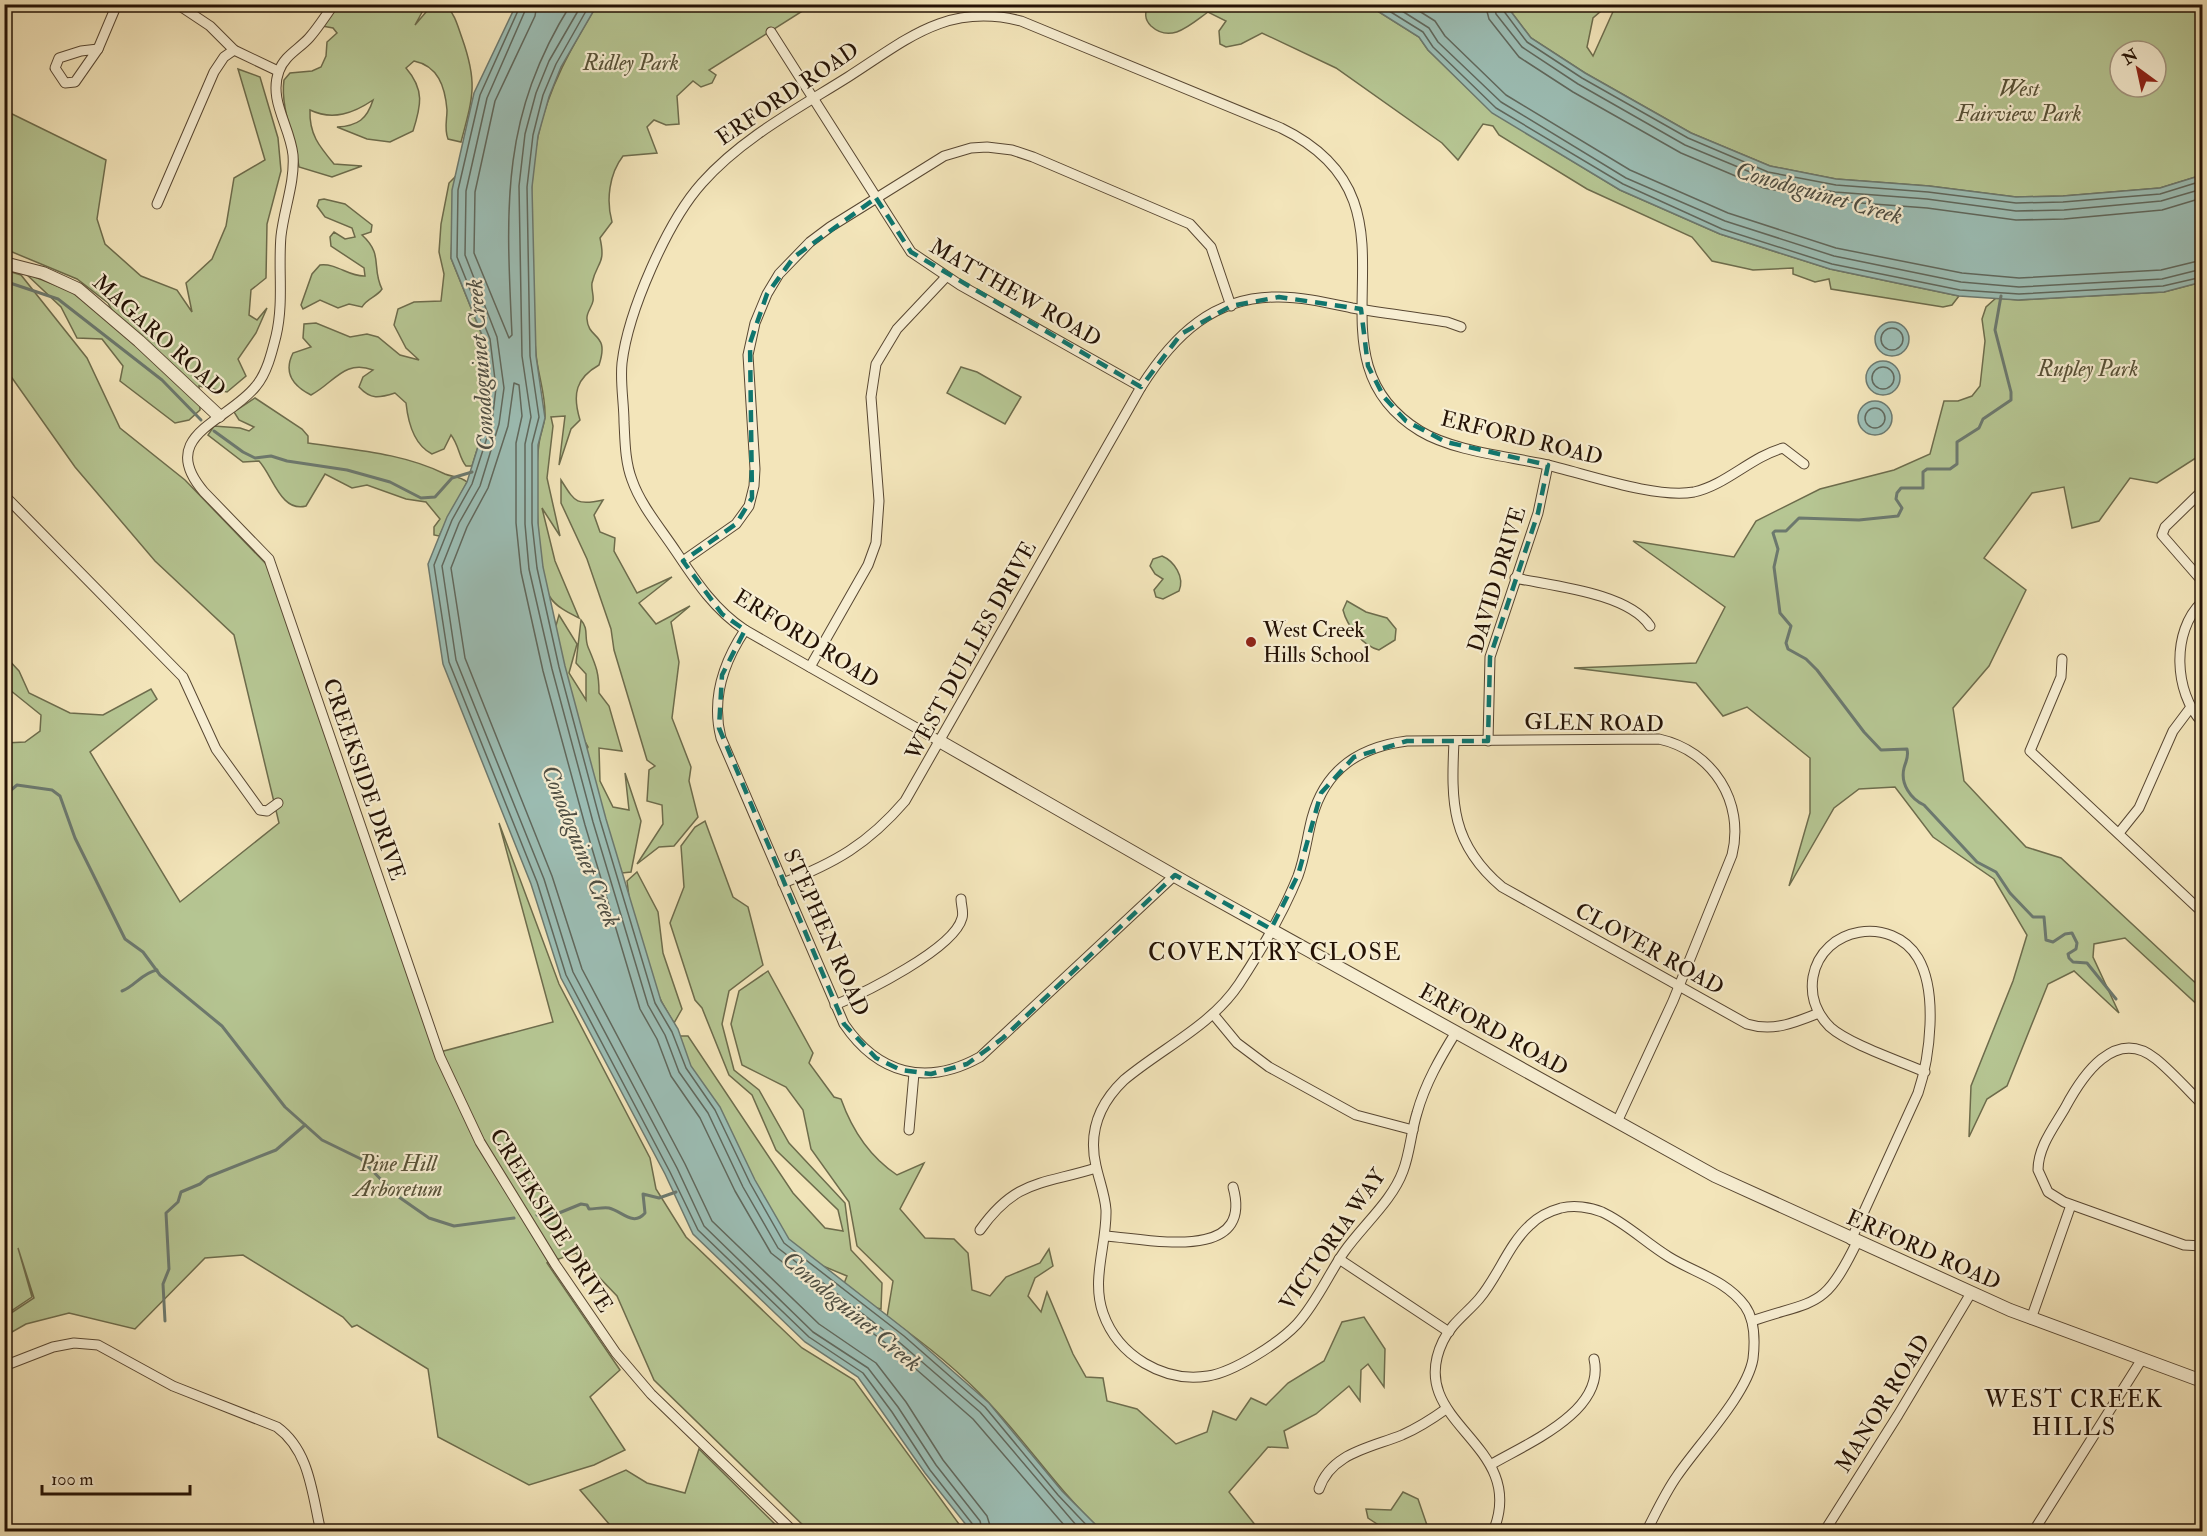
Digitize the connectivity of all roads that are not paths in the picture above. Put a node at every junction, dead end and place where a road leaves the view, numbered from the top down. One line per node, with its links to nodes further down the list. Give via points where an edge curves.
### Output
1 (117, 4): 5 (street)
2 (177, 4): 6 (street, via 210,26)
3 (334, 4): 7 (street)
4 (771, 32): 8 (street, MATTHEW ROAD)
5 (98, 49): 5 (street, via 75,82 65,83 58,76 55,68 60,58)
6 (234, 50): 7 (street); 10 (street, via 214,72)
7 (278, 71): 17 (street, CREEKSIDE DRIVE, via 275,91 293,156 279,258 278,324 258,384)
8 (813, 99): 9 (street, MATTHEW ROAD); 14 (street, ERFORD ROAD, via 917,32 945,20 995,16 1043,29 1281,128 1314,146 1347,183 1359,214 1364,248); 22 (street, ERFORD ROAD, via 738,148 701,184 661,250 629,331 622,380 630,475)
9 (876, 198): 12 (street, MATTHEW ROAD, via 912,252); 13 (street, via 951,153 987,147 1012,150 1190,224 1211,247); 22 (street, via 810,242 786,266 767,294 748,355 755,469 752,498 736,524)
10 (157, 204)
11 (4, 263): 17 (street, MAGARO ROAD, via 43,273 78,289)
12 (946, 277): 16 (street, MATTHEW ROAD); 29 (street, via 897,329 876,364 871,397 879,501 876,543 868,565)
13 (1231, 306): 14 (street, WEST DULLES DRIVE, via 1279,297); 16 (street, WEST DULLES DRIVE, via 1210,314 1181,334)
14 (1361, 309): 15 (street, WEST DULLES DRIVE); 19 (street, ERFORD ROAD, via 1368,366 1384,397 1406,421 1446,442)
15 (1461, 327)
16 (1141, 387): 34 (street, WEST DULLES DRIVE)
17 (219, 416): 73 (street, CREEKSIDE DRIVE, via 193,441 187,456 189,471 204,492 269,559 440,1057 466,1117 561,1273 616,1353 651,1394)
18 (1804, 464): 19 (street, ERFORD ROAD, via 1783,448 1706,488 1681,493)
19 (1548, 465): 23 (street, DAVID DRIVE, via 1538,513)
20 (2202, 491): 24 (street, via 2164,527 2162,535)
21 (4, 495): 35 (street, via 183,677 216,749 260,810 267,811)
22 (683, 561): 27 (street, ERFORD ROAD, via 722,614)
23 (1515, 578): 26 (street, via 1622,603 1644,617); 33 (street, DAVID DRIVE, via 1490,657)
24 (2202, 581)
25 (2202, 602): 30 (street, via 2187,626 2181,650 2181,678)
26 (1650, 626)
27 (745, 630): 29 (street, ERFORD ROAD); 38 (street, STEPHEN ROAD, via 718,688 719,728)
28 (2062, 659): 36 (street, via 2063,673 2030,751)
29 (810, 667): 34 (street, ERFORD ROAD)
30 (2191, 707): 31 (street); 36 (street, via 2173,731 2139,808)
31 (2202, 722)
32 (1454, 741): 33 (street, GLEN ROAD); 41 (street, GLEN ROAD, via 1385,744 1368,749 1343,765 1316,804 1298,875); 42 (street, CLOVER ROAD, via 1457,824 1469,851 1491,878)
33 (1488, 741): 42 (street, GLEN ROAD, via 1659,739 1680,745 1714,771 1732,804 1736,842)
34 (941, 742): 37 (street, ERFORD ROAD); 38 (street, WEST DULLES DRIVE, via 905,801 870,839 834,861)
35 (278, 803)
36 (2119, 833): 40 (street)
37 (1175, 875): 41 (street, ERFORD ROAD); 48 (street, STEPHEN ROAD, via 980,1057 938,1074)
38 (783, 883): 43 (street, STEPHEN ROAD)
39 (961, 899): 43 (street, via 963,917 939,944 902,972)
40 (2202, 912)
41 (1271, 929): 45 (street, VICTORIA WAY, via 1239,983); 46 (street, ERFORD ROAD)
42 (1679, 986): 44 (street, CLOVER ROAD, via 1756,1027 1785,1026); 50 (street, GLEN ROAD)
43 (836, 1005): 48 (street, STEPHEN ROAD, via 844,1024 863,1048 891,1066)
44 (1819, 1012): 47 (street, via 1839,1033); 47 (street, via 1813,995 1814,973 1829,946 1857,932 1878,931 1896,937 1913,951 1926,977 1930,1033)
45 (1213, 1014): 52 (street, via 1237,1043 1269,1067 1356,1115); 53 (street, VICTORIA WAY, via 1111,1092 1096,1125)
46 (1456, 1032): 50 (street, ERFORD ROAD); 52 (street, VICTORIA WAY, via 1427,1083)
47 (1925, 1072): 58 (street)
48 (914, 1073): 51 (street)
49 (2202, 1104): 55 (street, via 2148,1054 2128,1050 2101,1059 2070,1099 2044,1144 2038,1163 2040,1179 2048,1192)
50 (1617, 1122): 58 (street, ERFORD ROAD, via 1721,1180)
51 (909, 1130)
52 (1413, 1130): 60 (street, VICTORIA WAY, via 1399,1180)
53 (1096, 1168): 56 (street, via 1020,1190 999,1206); 57 (street, VICTORIA WAY, via 1106,1206)
54 (1233, 1188): 57 (street, via 1237,1200 1235,1215 1224,1229 1203,1240 1176,1244)
55 (2071, 1205): 59 (street, via 2184,1245); 62 (street)
56 (980, 1230)
57 (1105, 1236): 60 (street, VICTORIA WAY, via 1099,1289 1107,1323 1133,1355 1155,1369 1180,1376 1217,1374 1269,1346 1298,1323)
58 (1854, 1241): 61 (street, ERFORD ROAD); 63 (street, via 1842,1272 1822,1296 1802,1307)
59 (2202, 1246)
60 (1340, 1260): 64 (street)
61 (1971, 1293): 62 (street, ERFORD ROAD); 76 (street, MANOR ROAD)
62 (2031, 1319): 66 (street, ERFORD ROAD)
63 (1752, 1321): 64 (street, via 1740,1300 1721,1284 1672,1259 1609,1216 1571,1206 1549,1212 1528,1226 1479,1299); 75 (street, via 1753,1357 1746,1380 1676,1477)
64 (1449, 1332): 69 (street, via 1439,1351 1436,1372)
65 (1594, 1359): 70 (street, via 1595,1379 1581,1405 1563,1421)
66 (2142, 1359): 68 (street, ERFORD ROAD); 77 (street)
67 (4, 1366): 72 (street, via 53,1347 74,1343 98,1345 173,1386 277,1427 300,1450)
68 (2202, 1381)
69 (1446, 1409): 70 (street); 71 (street, via 1419,1427 1359,1450 1335,1464 1323,1475)
70 (1492, 1464): 74 (street, via 1501,1496)
71 (1319, 1489)
72 (321, 1532)
73 (794, 1532)
74 (1493, 1532)
75 (1646, 1532)
76 (1824, 1532)
77 (2033, 1532)

